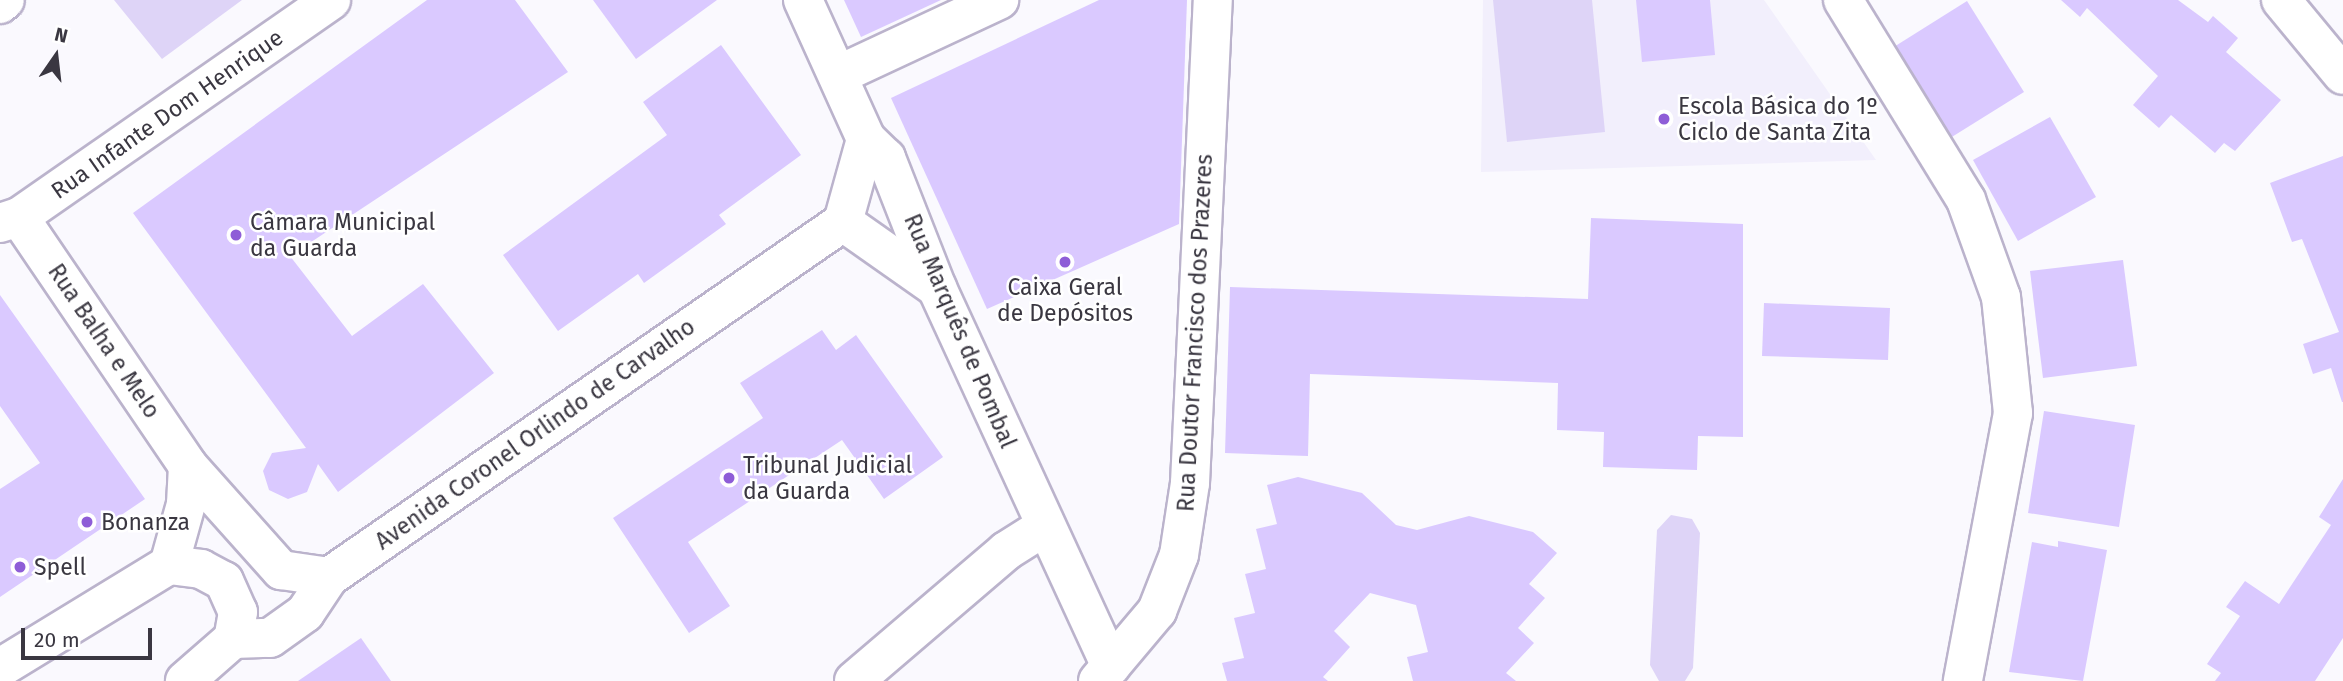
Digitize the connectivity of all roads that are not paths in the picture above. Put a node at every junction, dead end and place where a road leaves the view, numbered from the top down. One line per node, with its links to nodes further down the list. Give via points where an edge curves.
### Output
1 (5, 0): 8 (street)
2 (331, 0): 12 (street, Rua Infante Dom Henrique)
3 (803, 0): 9 (street, Rua Marquês de Pombal)
4 (999, 0): 9 (street)
5 (1213, 0): 21 (street, Rua Doutor Francisco dos Prazeres, via 1190,483 1179,555 1157,611)
6 (1843, 0): 24 (street, via 1966,200 2001,297 2013,413)
7 (2281, 0): 10 (street)
8 (0, 4)
9 (838, 75): 11 (street, Rua Marquês de Pombal)
10 (2343, 75)
11 (866, 139): 13 (street); 14 (street, Rua Marquês de Pombal, via 886,158)
12 (10, 220): 15 (street, Rua Balha e Melo)
13 (843, 222): 14 (street); 18 (street, Avenida Coronel Orlindo de Carvalho)
14 (937, 288): 16 (street, Rua Marquês de Pombal)
15 (188, 466): 17 (street, via 186,504); 18 (street, Rua Balha e Melo, via 281,570)
16 (1044, 527): 21 (street, Rua Marquês de Pombal); 23 (street, via 1006,551)
17 (169, 565): 19 (street, via 201,569 224,581 239,612); 20 (street)
18 (329, 577): 19 (street, Avenida Coronel Orlindo de Carvalho, via 305,613 270,638)
19 (233, 639): 22 (street)
20 (0, 668)
21 (1104, 674)
22 (185, 681)
23 (854, 681)
24 (1962, 681)

